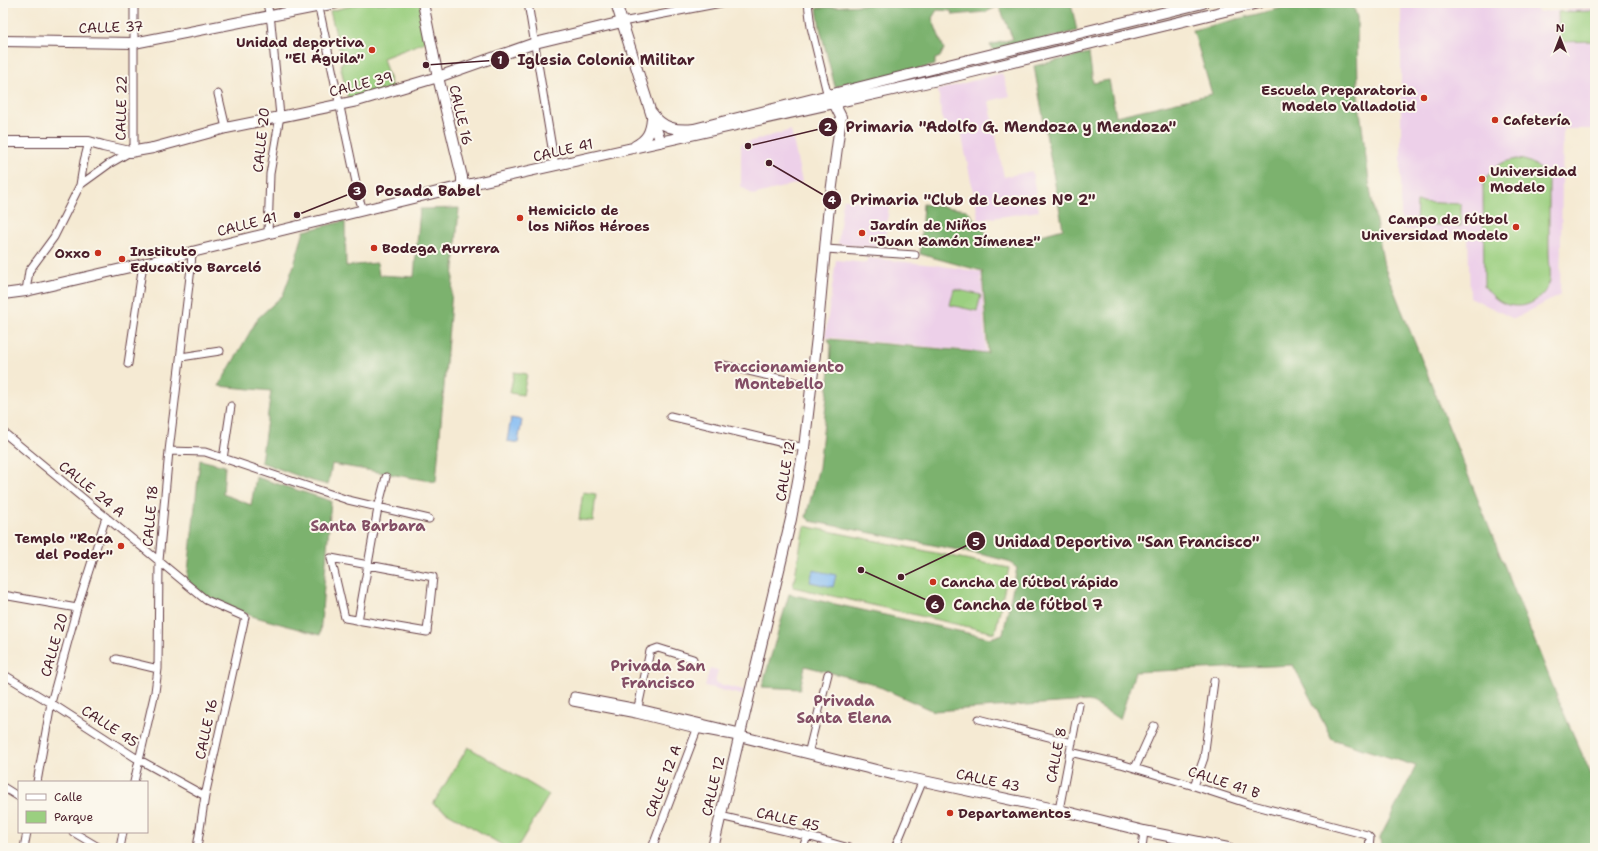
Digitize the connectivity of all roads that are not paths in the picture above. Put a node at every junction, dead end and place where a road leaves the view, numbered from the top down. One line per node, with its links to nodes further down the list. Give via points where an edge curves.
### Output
1 (134, 3): 15 (street, CALLE 22)
2 (267, 3): 12 (street, CALLE 20)
3 (336, 3): 11 (main road, CALLE 37)
4 (423, 3): 18 (main road, CALLE 16)
5 (528, 3): 16 (street)
6 (616, 3): 13 (main road)
7 (721, 3): 13 (street, CALLE 39)
8 (808, 3): 21 (street, via 826,89)
9 (1203, 3): 17 (main road)
10 (1258, 3): 19 (main road)
11 (319, 5): 12 (main road, CALLE 37); 22 (street)
12 (269, 16): 15 (main road, CALLE 37); 24 (street, CALLE 20)
13 (622, 22): 16 (main road, CALLE 39); 23 (main road)
14 (3, 41): 15 (main road, CALLE 37)
15 (134, 43): 30 (street, CALLE 22, via 134,145)
16 (535, 43): 18 (main road, CALLE 39); 31 (street)
17 (948, 64): 19 (main road); 21 (main road)
18 (438, 77): 22 (main road, CALLE 39); 33 (main road, CALLE 16)
19 (951, 77): 21 (main road)
20 (218, 94): 25 (street)
21 (832, 99): 23 (main road, via 685,130 666,127 656,120); 28 (main road, CALLE 41); 36 (main road, CALLE 12, via 841,117)
22 (339, 105): 24 (main road, CALLE 39); 34 (street)
23 (652, 113): 28 (main road); 29 (main road, via 649,134 642,142)
24 (280, 116): 25 (main road, CALLE 39); 35 (street, CALLE 20, via 270,174)
25 (226, 128): 30 (main road, CALLE 39)
26 (3, 142): 27 (main road, CALLE 39)
27 (89, 142): 30 (main road, CALLE 39); 32 (street)
28 (661, 142): 29 (main road, CALLE 41)
29 (629, 149): 31 (main road, CALLE 41)
30 (130, 152): 32 (street, CALLE 22)
31 (555, 166): 33 (main road, CALLE 41)
32 (80, 185): 40 (street, CALLE 22, via 54,237 29,271)
33 (462, 186): 34 (main road, CALLE 41)
34 (363, 210): 35 (main road, CALLE 41)
35 (268, 233): 37 (main road, CALLE 41)
36 (826, 249): 38 (street); 46 (main road, CALLE 12)
37 (192, 252): 39 (main road, CALLE 41); 43 (street, CALLE 18)
38 (915, 255)
39 (143, 264): 40 (main road, CALLE 41); 44 (street)
40 (26, 291): 41 (main road, CALLE 41)
41 (3, 294)
42 (220, 351): 43 (street)
43 (181, 357): 51 (street, CALLE 18)
44 (128, 364)
45 (723, 365): 46 (street)
46 (811, 386): 50 (main road, CALLE 12)
47 (230, 406): 52 (street)
48 (670, 416): 50 (street)
49 (3, 432): 55 (street, CALLE 24 A)
50 (804, 448): 75 (main road, CALLE 12, via 791,519)
51 (169, 451): 52 (street, via 205,452); 57 (street, CALLE 18)
52 (223, 459): 54 (street)
53 (386, 477): 54 (street)
54 (378, 508): 56 (street); 58 (street)
55 (106, 517): 57 (street, CALLE 24 A); 60 (street, CALLE 20)
56 (429, 519)
57 (159, 561): 61 (street, CALLE 24 A, via 206,600); 65 (street, CALLE 18)
58 (368, 564): 62 (street); 62 (street, via 331,558 344,618); 62 (street, via 433,577 427,632)
59 (3, 595): 60 (street)
60 (78, 608): 69 (street, CALLE 20)
61 (245, 616): 87 (street, CALLE 16)
62 (358, 620)
63 (116, 659): 65 (street)
64 (693, 659): 71 (street, via 658,648 650,651)
65 (158, 669): 79 (street, CALLE 18)
66 (3, 674): 69 (street, CALLE 45)
67 (828, 674): 78 (street)
68 (1214, 681): 84 (street, via 1204,758)
69 (51, 703): 79 (street, CALLE 45); 82 (street, CALLE 20)
70 (1079, 705): 76 (street, CALLE 8)
71 (637, 711): 71 (street, via 574,696 573,702); 73 (street)
72 (979, 719): 76 (street)
73 (698, 726): 75 (street); 99 (street, CALLE 12 A)
74 (1154, 726): 80 (street)
75 (740, 735): 78 (main road, CALLE 43); 89 (main road, CALLE 12)
76 (1072, 743): 77 (street, CALLE 8)
77 (1070, 752): 80 (street, CALLE 41 B); 88 (street, CALLE 8)
78 (808, 754): 81 (main road, CALLE 43)
79 (139, 760): 83 (street, CALLE 18); 87 (street, CALLE 45)
80 (1135, 768): 84 (street, CALLE 41 B)
81 (923, 780): 88 (main road, CALLE 43); 103 (street)
82 (37, 781)
83 (134, 781)
84 (1194, 786): 106 (street, CALLE 41 B, via 1267,809 1366,835 1370,838)
85 (3, 787): 86 (street)
86 (18, 796)
87 (205, 796): 98 (street, CALLE 16)
88 (1059, 810): 90 (main road, CALLE 43)
89 (720, 816): 94 (street, CALLE 45); 100 (main road, CALLE 12)
90 (1144, 831): 104 (street); 105 (main road, CALLE 43)
91 (27, 833): 95 (street)
92 (75, 833): 96 (street)
93 (123, 833): 97 (street)
94 (806, 836): 101 (street); 102 (street, CALLE 45)
95 (24, 848)
96 (100, 848)
97 (120, 848)
98 (197, 848)
99 (652, 848)
100 (712, 848)
101 (803, 848)
102 (850, 848)
103 (895, 848)
104 (1142, 848)
105 (1228, 848)
106 (1370, 848)

